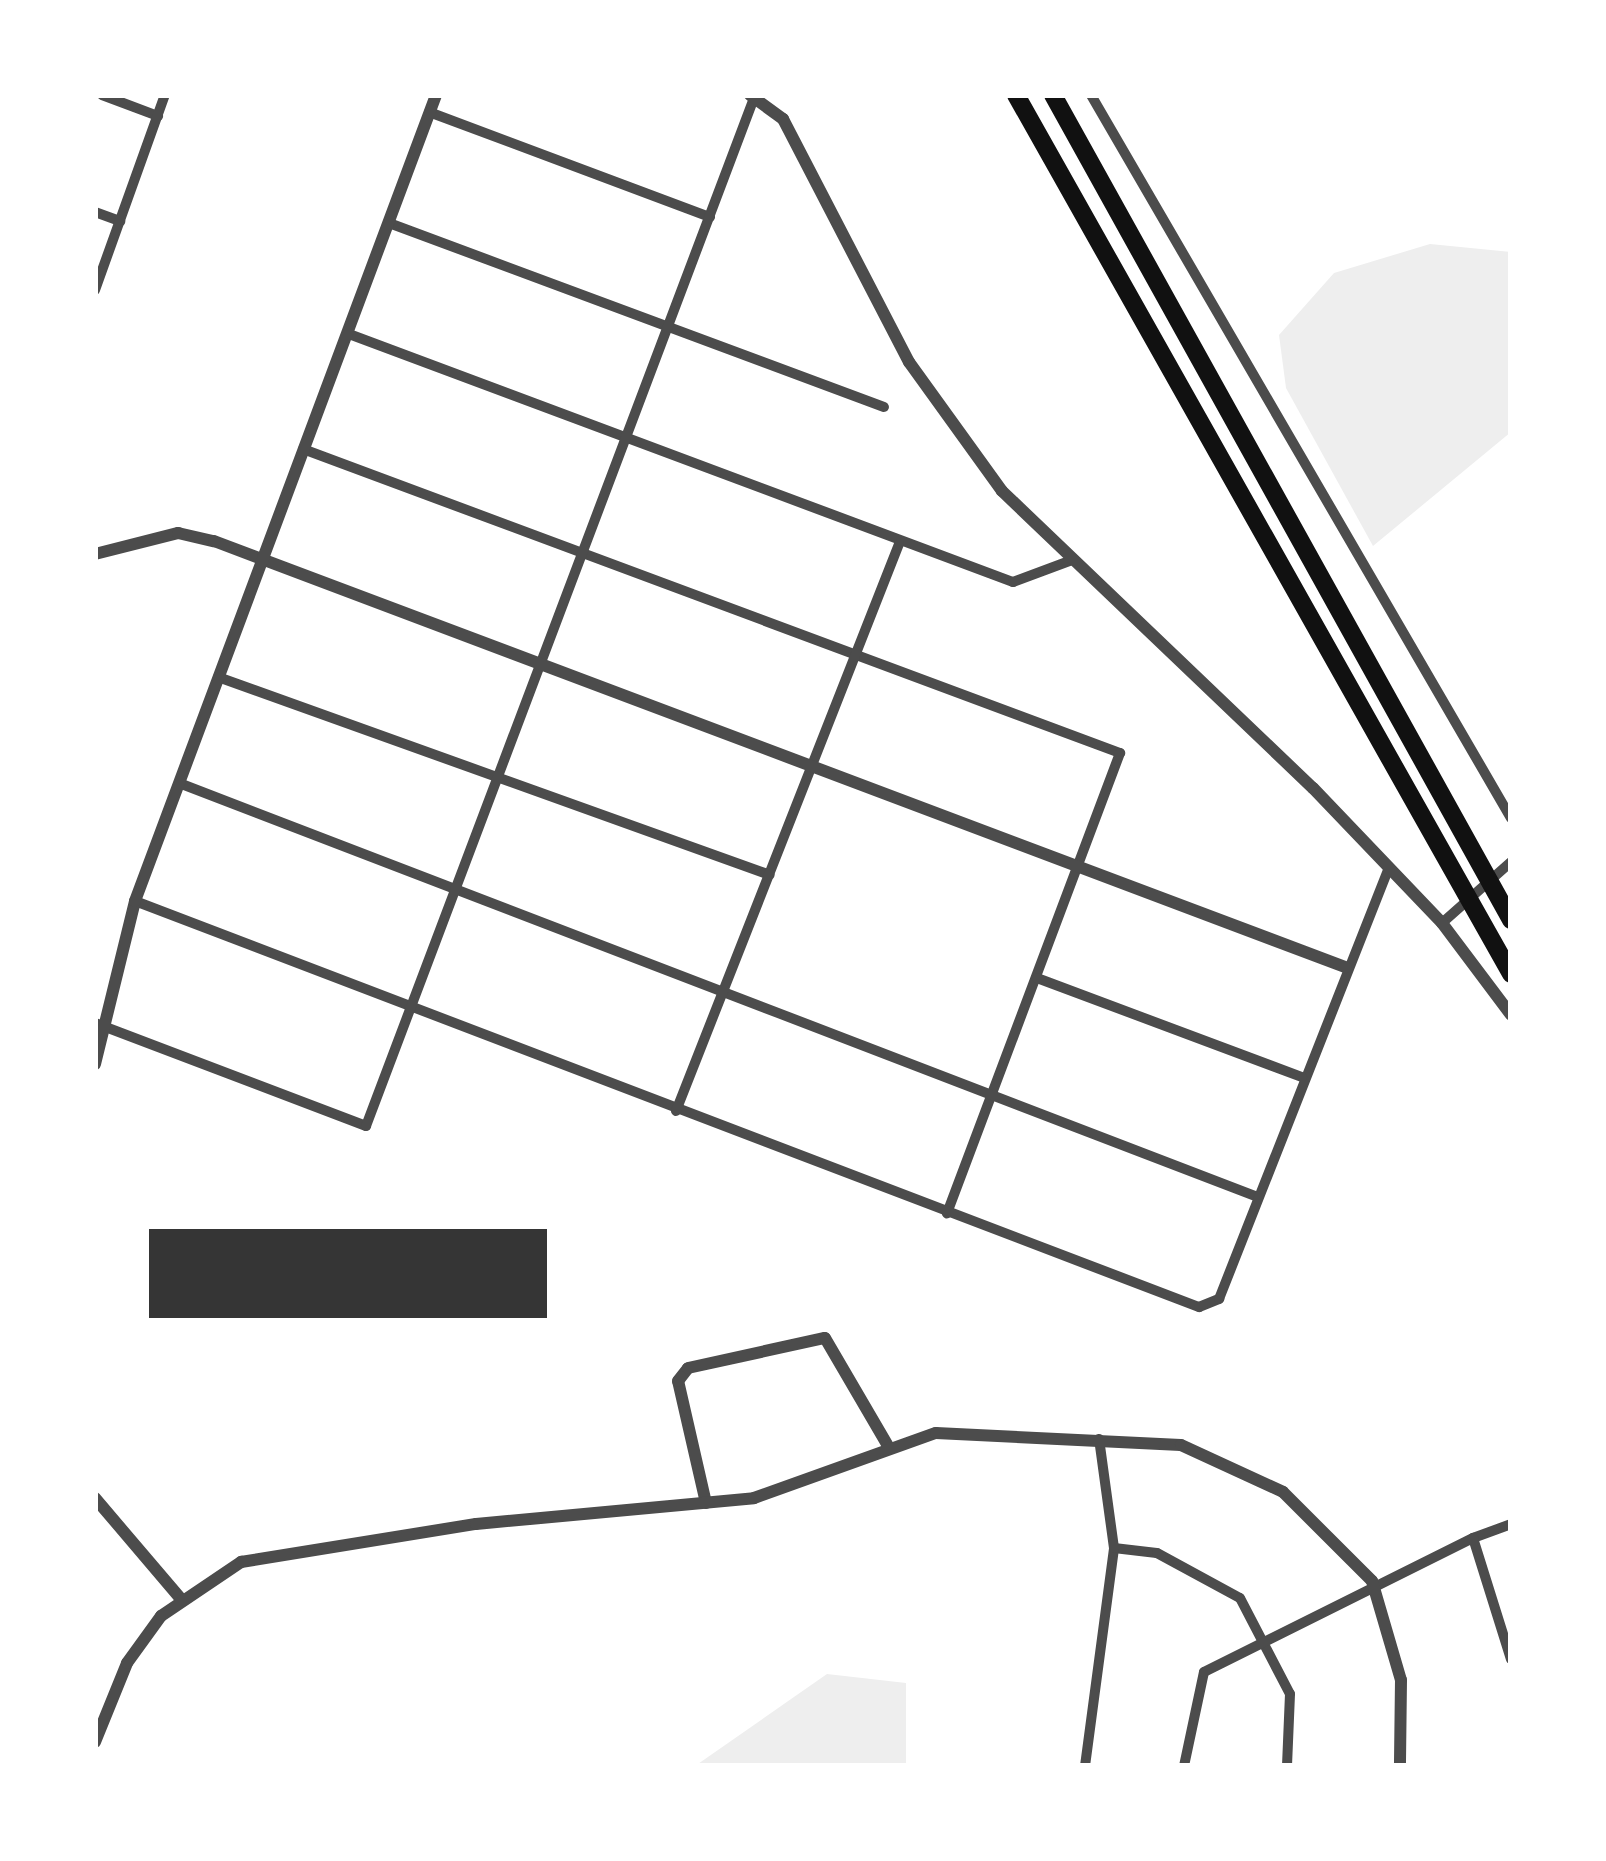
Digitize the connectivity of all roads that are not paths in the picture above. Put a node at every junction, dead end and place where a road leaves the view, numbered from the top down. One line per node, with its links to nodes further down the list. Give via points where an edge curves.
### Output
1 (102, 95): 9 (street)
2 (165, 95): 9 (street)
3 (436, 95): 8 (street)
4 (1016, 95): 41 (highway)
5 (1053, 95): 38 (highway)
6 (1090, 95): 31 (street)
7 (752, 96): 11 (street); 24 (street, via 783,118 938,412)
8 (430, 112): 11 (street); 13 (street)
9 (158, 116): 12 (street)
10 (95, 212): 12 (street)
11 (710, 216): 15 (street)
12 (120, 221): 14 (street)
13 (389, 223): 15 (street); 16 (street)
14 (95, 290)
15 (669, 326): 17 (street); 18 (street)
16 (349, 334): 18 (street); 19 (street)
17 (884, 407)
18 (627, 439): 20 (street); 21 (street)
19 (303, 449): 21 (street); 23 (street)
20 (899, 544): 24 (street, via 1013,582); 25 (street)
21 (587, 551): 25 (street); 26 (street)
22 (95, 554): 23 (street, via 178,533)
23 (259, 558): 26 (street); 27 (street)
24 (1072, 560): 34 (street)
25 (852, 654): 28 (street); 33 (street, via 1120,753)
26 (543, 667): 28 (street); 30 (street)
27 (218, 677): 29 (street); 30 (street)
28 (810, 766): 33 (street); 35 (street)
29 (179, 782): 36 (street); 37 (street)
30 (498, 784): 35 (street); 36 (street)
31 (1511, 818)
32 (1511, 862): 39 (street)
33 (1078, 868): 40 (street); 42 (street)
34 (1389, 868): 39 (street); 40 (street)
35 (770, 876): 43 (street)
36 (456, 894): 43 (street); 44 (street)
37 (134, 901): 44 (street); 46 (street)
38 (1511, 920)
39 (1442, 923): 45 (street)
40 (1345, 967): 48 (street)
41 (1511, 974)
42 (1038, 978): 48 (street); 49 (street)
43 (723, 992): 49 (street); 50 (street)
44 (412, 1014): 46 (street, via 366,1126); 50 (street)
45 (1511, 1015)
46 (100, 1025): 47 (street)
47 (95, 1064)
48 (1302, 1077): 51 (street)
49 (994, 1098): 51 (street); 52 (street)
50 (676, 1111): 52 (street)
51 (1256, 1196): 52 (street, via 1219,1299 1199,1307)
52 (947, 1214)
53 (1099, 1439): 54 (street, via 936,1433); 59 (street); 60 (street, via 1181,1445 1234,1462 1308,1510)
54 (887, 1444): 56 (street, via 789,1488); 56 (street, via 825,1338 688,1368 678,1382)
55 (95, 1498): 61 (street)
56 (706, 1503): 61 (street, via 286,1549)
57 (1511, 1524): 58 (street)
58 (1474, 1538): 60 (street); 63 (street)
59 (1114, 1548): 62 (street, via 1206,1574 1240,1598); 65 (street)
60 (1372, 1581): 62 (street); 68 (street, via 1401,1680)
61 (180, 1598): 64 (street, via 126,1663)
62 (1266, 1634): 66 (street, via 1204,1672); 67 (street, via 1290,1694)
63 (1511, 1659)
64 (95, 1742)
65 (1085, 1766)
66 (1184, 1766)
67 (1287, 1766)
68 (1400, 1766)

